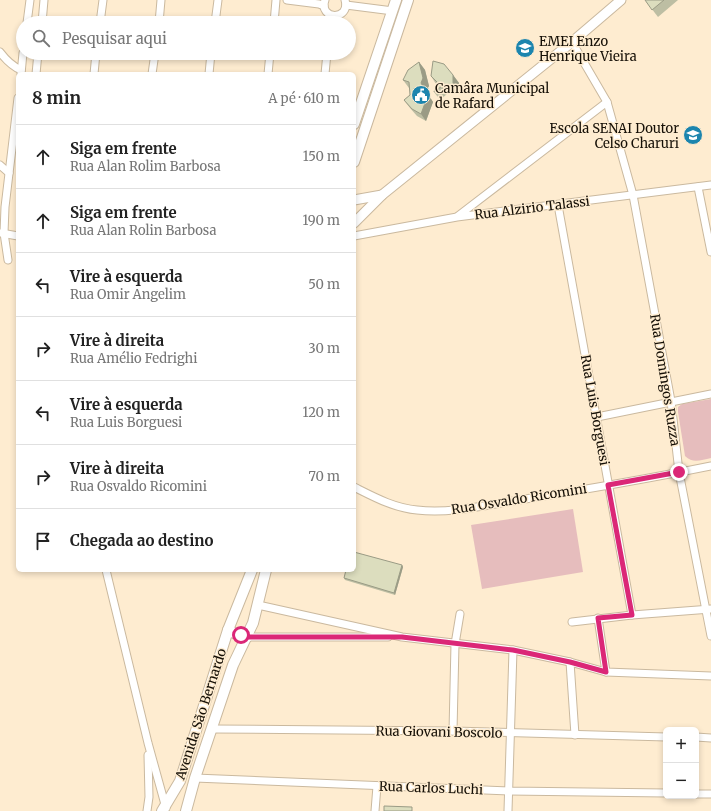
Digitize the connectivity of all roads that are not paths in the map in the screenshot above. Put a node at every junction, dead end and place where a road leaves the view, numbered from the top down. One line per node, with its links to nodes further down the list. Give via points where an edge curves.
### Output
1 (30, 0): 16 (street)
2 (44, 0): 17 (street)
3 (103, 0): 18 (street)
4 (161, 0): 19 (street)
5 (218, 0): 20 (street)
6 (276, 0): 21 (street)
7 (287, 0): 13 (street)
8 (396, 0): 15 (main road)
9 (408, 0): 14 (main road)
10 (414, 0): 14 (street)
11 (621, 0): 24 (street)
12 (345, 2): 15 (street); 23 (street, via 342,14)
13 (325, 3): 22 (street)
14 (404, 10): 15 (main road); 43 (main road)
15 (393, 11): 42 (main road)
16 (28, 16)
17 (43, 16)
18 (101, 16)
19 (159, 16)
20 (216, 16)
21 (275, 16)
22 (329, 16)
23 (335, 16)
24 (572, 42): 40 (street, Rua Domingos Ruzza); 48 (street)
25 (0, 52): 33 (street)
26 (23, 60): 33 (street)
27 (37, 60): 34 (street)
28 (95, 60): 35 (street)
29 (154, 60): 36 (street)
30 (211, 60): 37 (street)
31 (269, 60): 38 (street)
32 (326, 60): 39 (street)
33 (21, 72)
34 (36, 72)
35 (94, 72)
36 (152, 72)
37 (209, 72)
38 (268, 72)
39 (325, 72)
40 (607, 102): 49 (street, Rua Domingos Ruzza); 52 (street)
41 (16, 114): 45 (street)
42 (356, 118)
43 (356, 156)
44 (0, 165): 45 (street)
45 (9, 172): 54 (street)
46 (711, 185): 47 (street, Rua Alzirio Talassi)
47 (698, 187): 49 (street, Rua Alzirio Talassi); 57 (street)
48 (382, 195): 50 (street); 53 (street)
49 (633, 195): 51 (street, Rua Alzirio Talassi); 60 (street, Rua Domingos Ruzza)
50 (356, 200)
51 (558, 205): 52 (street, Rua Alzirio Talassi); 61 (street, Rua Luis Borguesi)
52 (457, 217): 56 (street, Rua Alzirio Talassi)
53 (356, 221)
54 (2, 233): 55 (street); 58 (street)
55 (16, 236)
56 (356, 236)
57 (711, 252)
58 (8, 260)
59 (711, 394): 60 (street)
60 (671, 401): 61 (street); 63 (street, Rua Domingos Ruzza)
61 (597, 417): 64 (street, Rua Luis Borguesi)
62 (711, 466): 63 (street, Rua Osvaldo Ricomini)
63 (679, 472): 64 (street, Rua Osvaldo Ricomini); 71 (street, Rua Domingos Ruzza)
64 (608, 485): 65 (street, Rua Osvaldo Ricomini, via 434,511 394,506); 73 (street, Rua Luis Borguesi)
65 (356, 488)
66 (106, 572): 92 (street)
67 (251, 572): 69 (main road, Avenida São Bernardo)
68 (266, 572): 70 (main road, Avenida São Bernardo)
69 (238, 605): 70 (main road); 76 (main road, Avenida São Bernardo)
70 (258, 605): 78 (main road, Avenida São Bernardo); 79 (street)
71 (708, 610): 73 (street); 77 (street, Rua Domingos Ruzza)
72 (460, 614): 80 (street)
73 (632, 615): 74 (street)
74 (598, 618): 75 (street); 83 (street)
75 (572, 622)
76 (228, 630): 78 (main road); 99 (main road, Avenida São Bernardo, via 180,781)
77 (711, 636)
78 (247, 637): 79 (street); 85 (main road, Avenida São Bernardo, via 233,665)
79 (402, 637): 80 (street)
80 (455, 644): 81 (street); 86 (street)
81 (513, 650): 82 (street); 87 (street)
82 (570, 662): 83 (street); 88 (street)
83 (606, 672): 84 (street)
84 (711, 676)
85 (212, 729): 86 (street, Rua Giovani Boscolo); 93 (main road, Avenida São Bernardo)
86 (453, 731): 87 (street, Rua Giovani Boscolo)
87 (510, 733): 88 (street, Rua Giovani Boscolo); 95 (street)
88 (575, 735): 89 (street, Rua Giovani Boscolo)
89 (663, 737)
90 (699, 737): 91 (street)
91 (711, 738)
92 (148, 743): 99 (street); 100 (street)
93 (195, 778): 94 (street, Rua Carlos Luchi); 101 (main road, Avenida São Bernardo)
94 (377, 786): 95 (street, Rua Carlos Luchi); 102 (street)
95 (509, 791): 96 (street, Rua Carlos Luchi); 103 (street)
96 (663, 793)
97 (699, 794): 98 (street)
98 (711, 794)
99 (164, 809)
100 (147, 811)
101 (186, 811)
102 (375, 811)
103 (508, 811)

